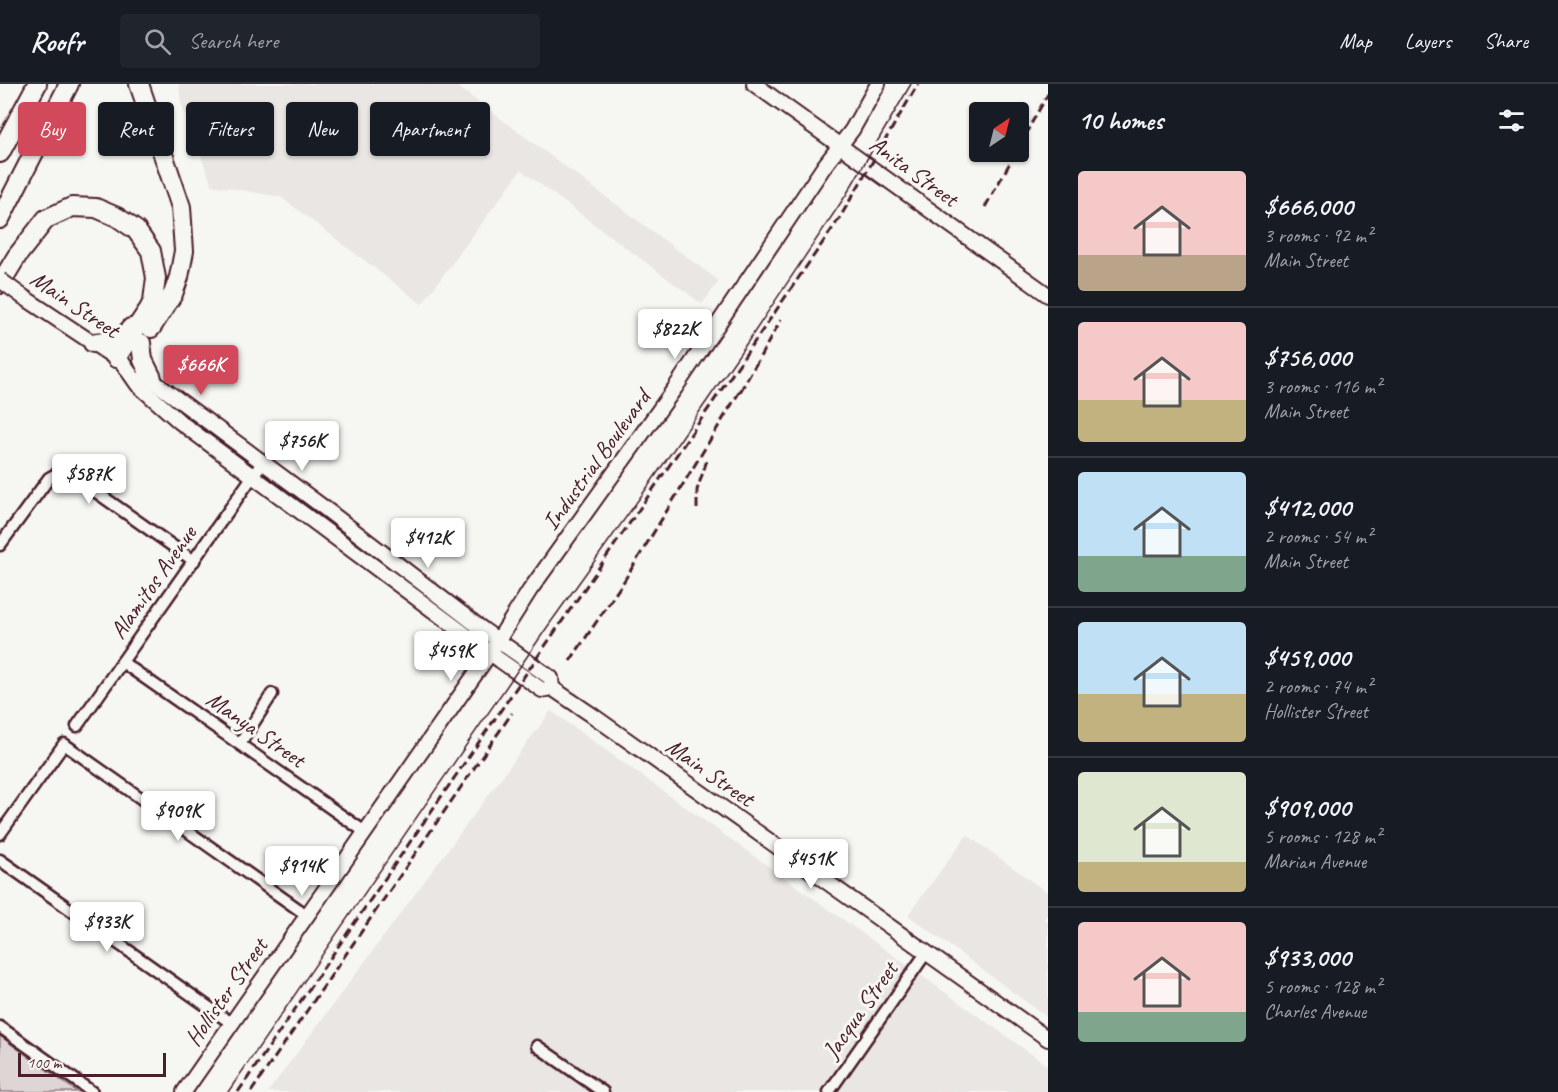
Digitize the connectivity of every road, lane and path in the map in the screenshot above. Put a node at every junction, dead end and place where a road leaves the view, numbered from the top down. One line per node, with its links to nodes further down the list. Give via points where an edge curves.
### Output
1 (37, 84): 7 (highway)
2 (69, 84): 8 (highway)
3 (140, 84): 13 (highway, via 181,207 184,251 173,294)
4 (754, 84): 6 (main road, Anita Street)
5 (878, 84): 6 (main road, Industrial Boulevard)
6 (840, 146): 10 (main road, Anita Street); 20 (main road, Industrial Boulevard)
7 (0, 153)
8 (0, 219)
9 (0, 282): 11 (highway, via 45,219 72,207 96,208 136,230 152,251 156,278); 12 (main road, Main Street, bridge)
10 (1048, 295)
11 (149, 309): 12 (highway, via 126,335 113,342); 14 (highway)
12 (93, 343): 14 (main road, Main Street)
13 (141, 343): 14 (highway); 15 (highway, via 143,360)
14 (120, 361): 15 (main road, Main Street); 17 (main road, Main Street, via 138,385 180,422)
15 (152, 378): 16 (main road, Main Street)
16 (262, 463): 17 (street, Alamitos Avenue); 20 (main road, Main Street)
17 (253, 477): 19 (street, Alamitos Avenue); 21 (main road, Main Street)
18 (0, 546): 19 (street, via 49,478 65,472)
19 (194, 561): 22 (street, Alamitos Avenue)
20 (498, 641): 21 (main road, Industrial Boulevard); 23 (main road, Main Street, via 551,678)
21 (490, 653): 23 (main road, Main Street, via 542,690); 27 (main road, Hollister Street)
22 (122, 662): 25 (street, Alamitos Avenue); 26 (street, Manya Street)
23 (552, 688): 31 (main road, Main Street)
24 (272, 694): 26 (street)
25 (77, 726)
26 (240, 744): 27 (street, Manya Street)
27 (365, 832): 30 (main road, Hollister Street)
28 (0, 834): 30 (street, via 64,744)
29 (0, 860): 32 (street)
30 (308, 916): 32 (main road, Hollister Street)
31 (926, 953): 34 (main road, Main Street); 39 (street, Jacqua Street)
32 (231, 1023): 37 (main road, Hollister Street)
33 (0, 1027): 36 (street)
34 (1048, 1039)
35 (537, 1046): 38 (street)
36 (92, 1092)
37 (184, 1092)
38 (603, 1092)
39 (829, 1092)

